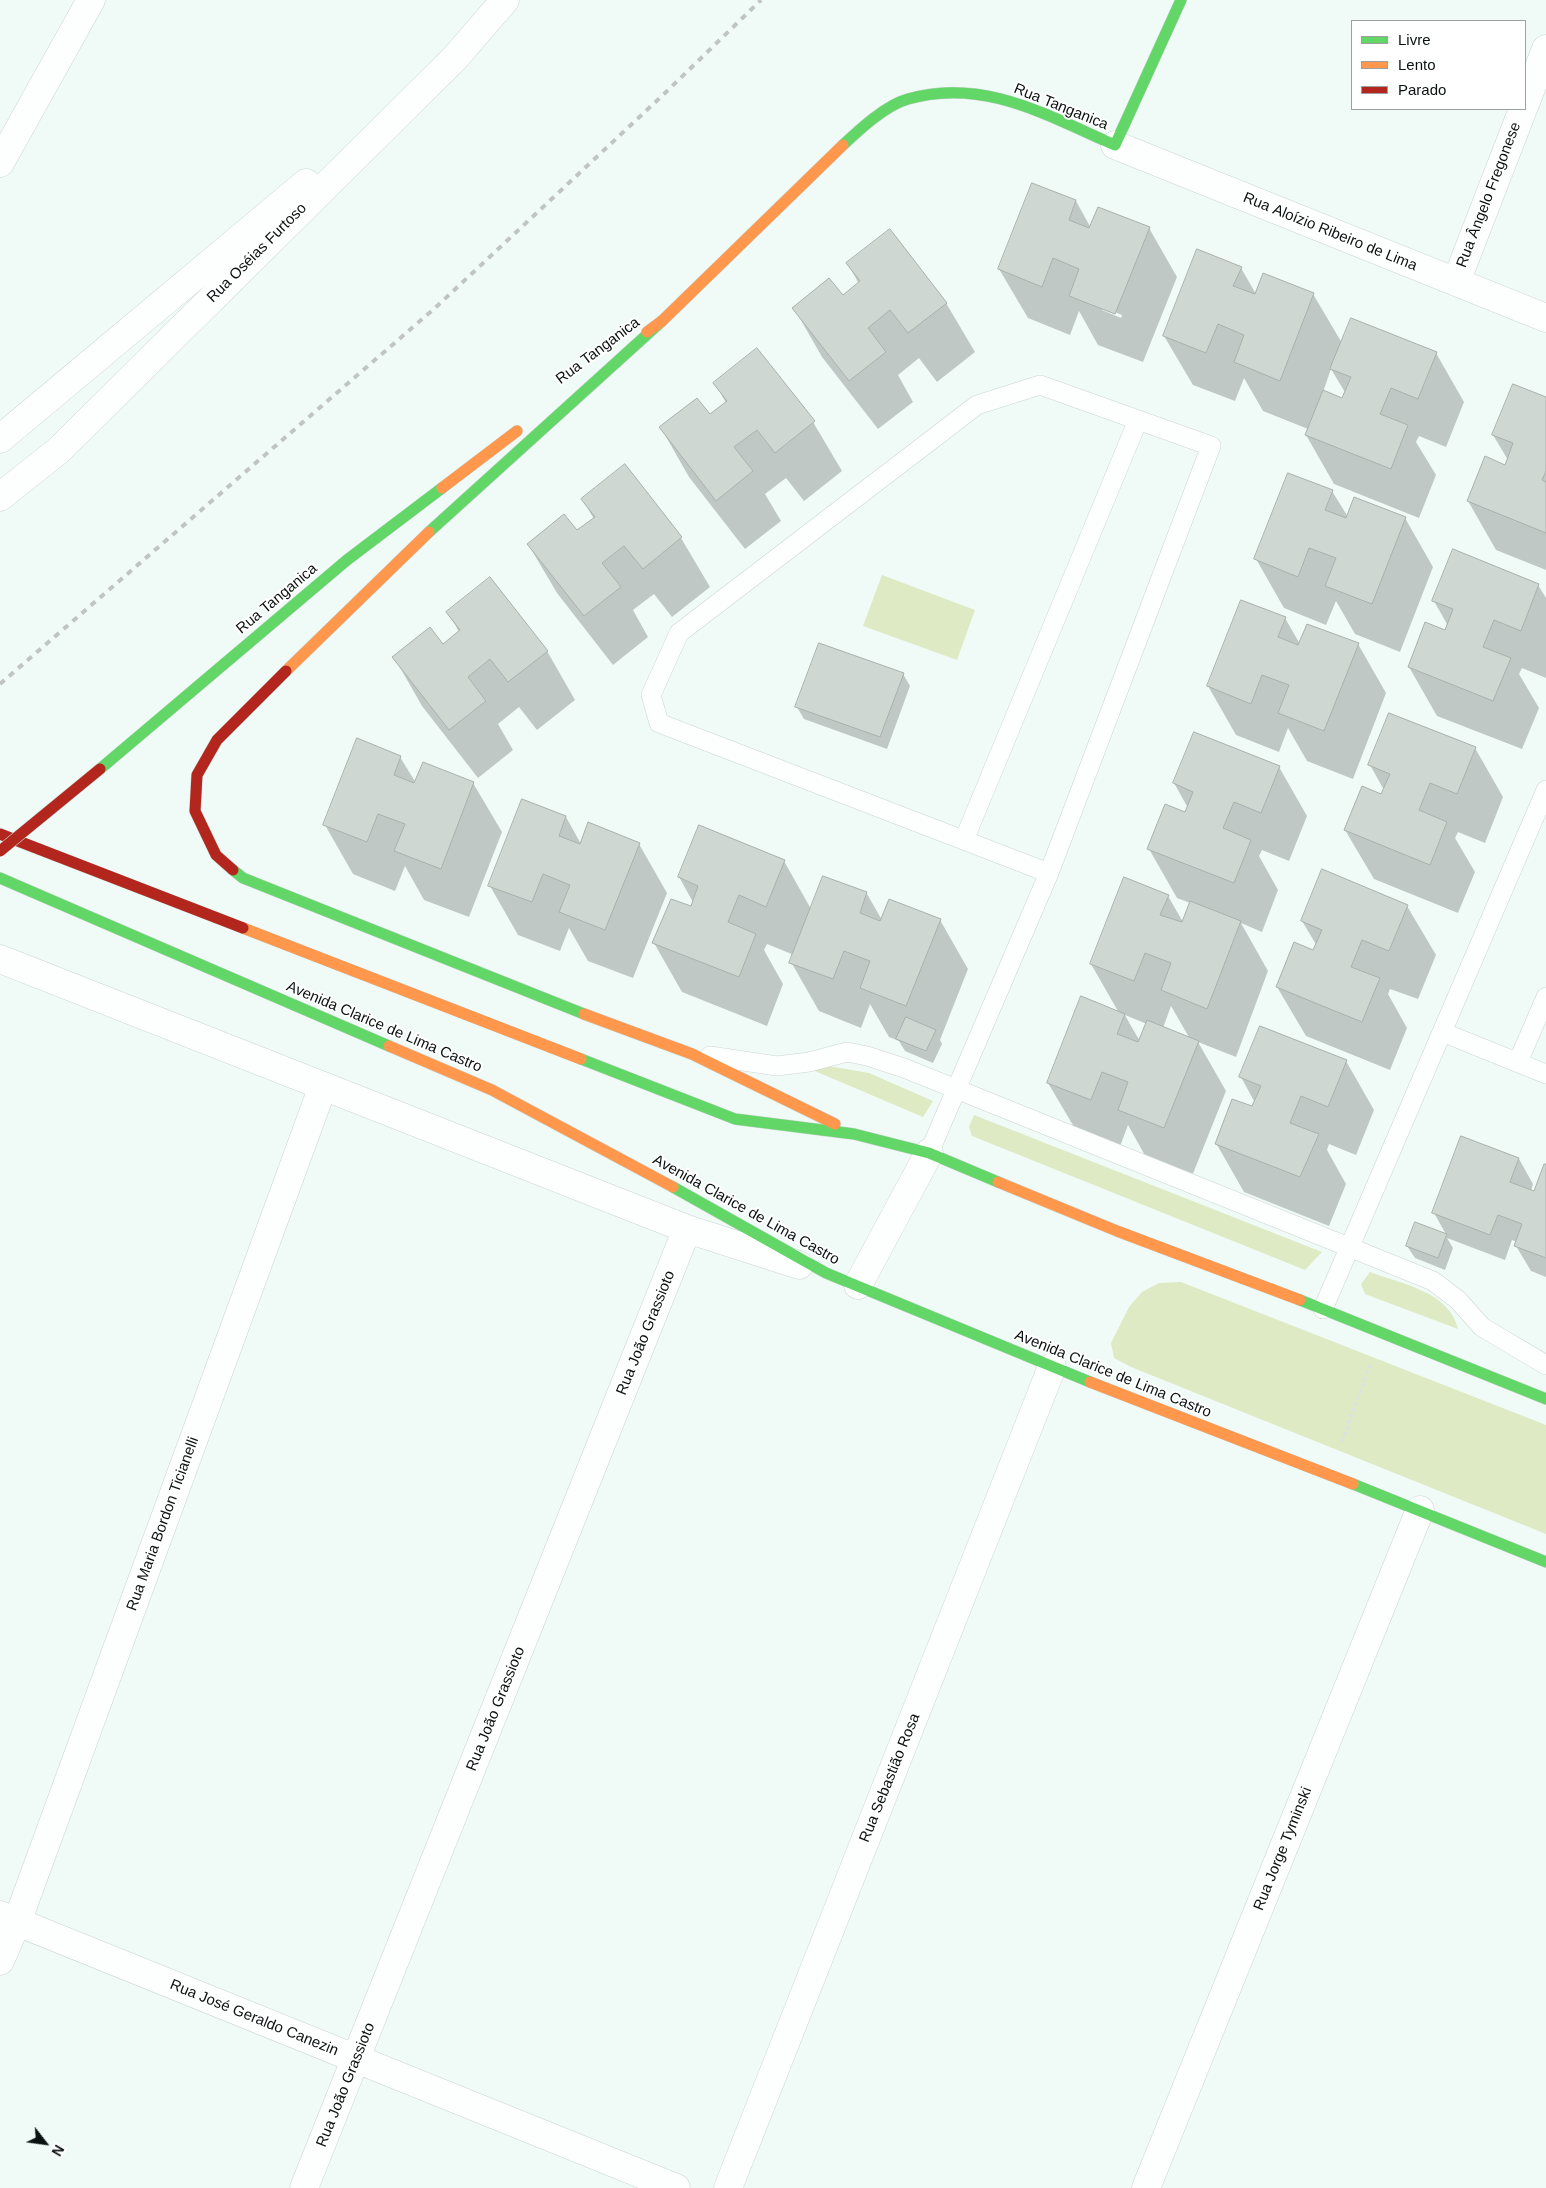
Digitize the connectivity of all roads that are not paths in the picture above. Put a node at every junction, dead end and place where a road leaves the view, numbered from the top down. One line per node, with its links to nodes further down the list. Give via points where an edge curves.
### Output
1 (91, 0): 9 (street)
2 (505, 0): 5 (street, Rua Oséias Furtoso)
3 (1180, 0): 8 (street, Rua Tanganica)
4 (1546, 49): 6 (street, Rua Ângelo Fregonese)
5 (454, 59): 16 (street); 17 (street, Rua Oséias Furtoso, via 59,450)
6 (1526, 101)
7 (1523, 110): 10 (street, Rua Ângelo Fregonese)
8 (1115, 145): 10 (street, Rua Aloízio Ribeiro de Lima); 12 (street, Rua Tanganica, via 1010,100 959,91 907,99 868,122)
9 (0, 163)
10 (1456, 282): 11 (street, Rua Aloízio Ribeiro de Lima)
11 (1546, 318)
12 (662, 321): 13 (street, Rua Tanganica); 27 (street, via 403,556 216,740 197,774 195,811 216,855 243,878)
13 (551, 405)
14 (1138, 420): 20 (lane); 20 (lane, via 1040,385 977,405 679,633 651,695 659,723); 22 (lane, via 1211,446)
15 (528, 423): 21 (street, Rua Tanganica, bridge, via 347,560)
16 (0, 439)
17 (0, 496)
18 (1546, 790): 26 (lane)
19 (0, 834): 32 (street, via 735,1119)
20 (964, 840): 22 (lane)
21 (0, 851)
22 (1049, 873): 31 (lane)
23 (0, 878): 36 (street, Avenida Clarice de Lima Castro, via 492,1090)
24 (0, 958): 30 (street)
25 (1546, 997): 28 (lane)
26 (1442, 1032): 28 (lane); 35 (lane)
27 (692, 1054): 31 (lane, via 777,1066 847,1052 904,1068); 32 (street)
28 (1518, 1062): 29 (lane)
29 (1546, 1074)
30 (323, 1086): 34 (street); 44 (street, Rua Maria Bordon Ticianelli)
31 (956, 1090): 33 (lane); 35 (lane)
32 (854, 1134): 33 (street)
33 (929, 1153): 37 (street); 38 (street, via 1117,1231)
34 (687, 1229): 36 (street); 46 (street, Rua João Grassioto)
35 (1349, 1246): 38 (lane); 39 (lane, via 1433,1281 1458,1300 1482,1327)
36 (826, 1273): 37 (street, Avenida Clarice de Lima Castro)
37 (858, 1285): 40 (street, Avenida Clarice de Lima Castro)
38 (1323, 1309): 41 (street)
39 (1546, 1365)
40 (1052, 1367): 42 (street, Avenida Clarice de Lima Castro); 49 (street, Rua Sebastião Rosa)
41 (1546, 1399)
42 (1420, 1510): 43 (street, Avenida Clarice de Lima Castro); 50 (street, Rua Jorge Tyminski)
43 (1546, 1562)
44 (8, 1918): 45 (street, Rua Maria Bordon Ticianelli); 46 (street, Rua José Geraldo Canezin)
45 (0, 1961)
46 (356, 2059): 47 (street, Rua João Grassioto); 48 (street, Rua José Geraldo Canezin)
47 (304, 2188)
48 (676, 2188)
49 (728, 2188)
50 (1146, 2188)

